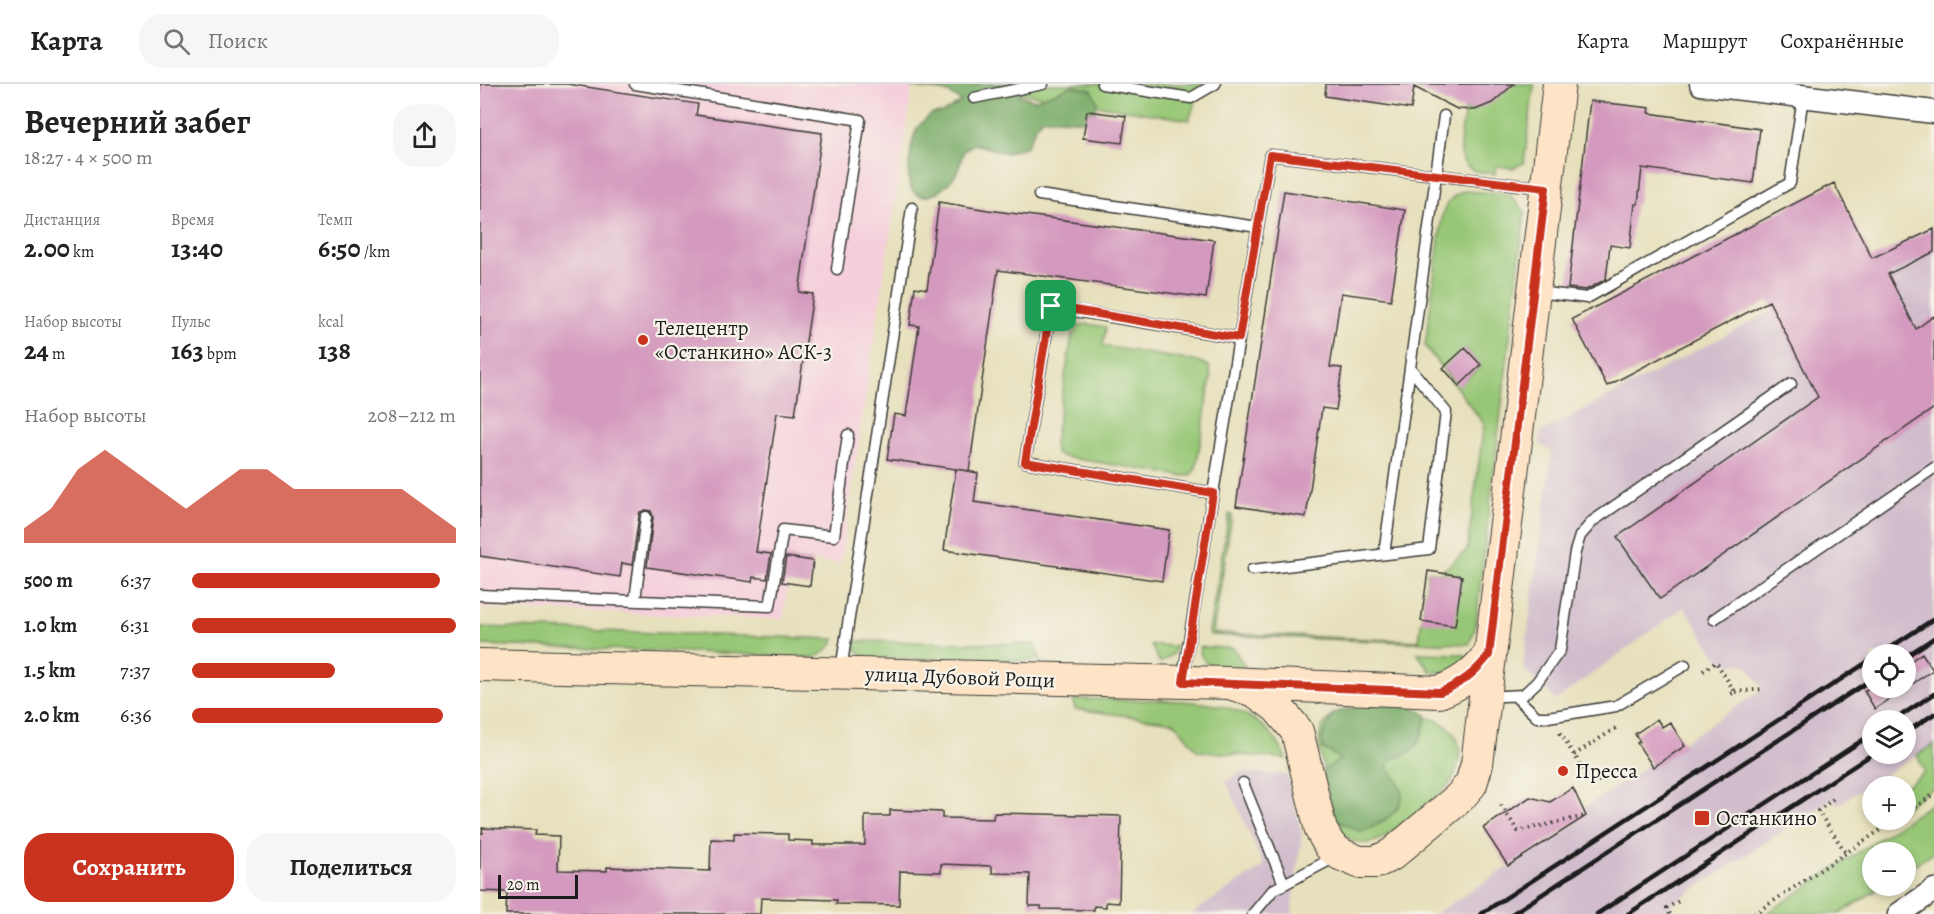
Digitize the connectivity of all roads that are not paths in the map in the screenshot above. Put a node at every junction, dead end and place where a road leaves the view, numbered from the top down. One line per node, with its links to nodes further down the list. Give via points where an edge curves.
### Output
1 (635, 84): 16 (lane, via 860,120)
2 (1043, 84): 8 (lane)
3 (1102, 84): 4 (lane, via 1191,98)
4 (1215, 84)
5 (1559, 84): 12 (street)
6 (1701, 84): 7 (street)
7 (1803, 97): 9 (street); 17 (lane, via 1790,183 1587,298)
8 (974, 98)
9 (1934, 112)
10 (1444, 116): 11 (lane)
11 (1435, 176): 12 (lane); 15 (lane, via 1270,155); 19 (lane)
12 (1546, 188): 17 (street)
13 (1039, 195): 15 (lane)
14 (912, 208): 33 (lane)
15 (1258, 227): 18 (lane)
16 (837, 269)
17 (1534, 292): 30 (street)
18 (1239, 338): 23 (lane); 23 (lane, via 1051,306 1047,329 1025,462)
19 (1410, 368): 25 (lane); 25 (lane, via 1446,412 1428,549)
20 (1791, 384): 37 (lane, via 1593,521 1580,536 1575,552 1560,650 1538,682 1523,695)
21 (848, 435): 28 (lane, via 834,537 783,530 770,606)
22 (1934, 468): 29 (lane)
23 (1213, 493): 34 (lane)
24 (646, 517): 28 (lane)
25 (1384, 554): 26 (lane)
26 (1252, 570)
27 (480, 595): 28 (lane)
28 (634, 600)
29 (1714, 619)
30 (1489, 655): 36 (street, via 1468,678); 37 (street)
31 (480, 665): 33 (street, улица Дубовой Рощи)
32 (1685, 665): 37 (lane, via 1616,706 1537,717)
33 (841, 673): 34 (street, улица Дубовой Рощи)
34 (1183, 682): 35 (street, улица Дубовой Рощи)
35 (1229, 683): 36 (street, улица Дубовой Рощи); 40 (street, via 1255,691 1277,707 1297,731 1321,830)
36 (1440, 692): 38 (street, via 1464,720)
37 (1500, 695): 38 (street)
38 (1478, 755): 40 (street, via 1471,784 1459,798 1391,855 1376,862 1359,862)
39 (1243, 783): 41 (lane)
40 (1340, 854): 41 (lane)
41 (1284, 884): 43 (lane, via 1273,890)
42 (1934, 890): 44 (street)
43 (1253, 914)
44 (1899, 914)

